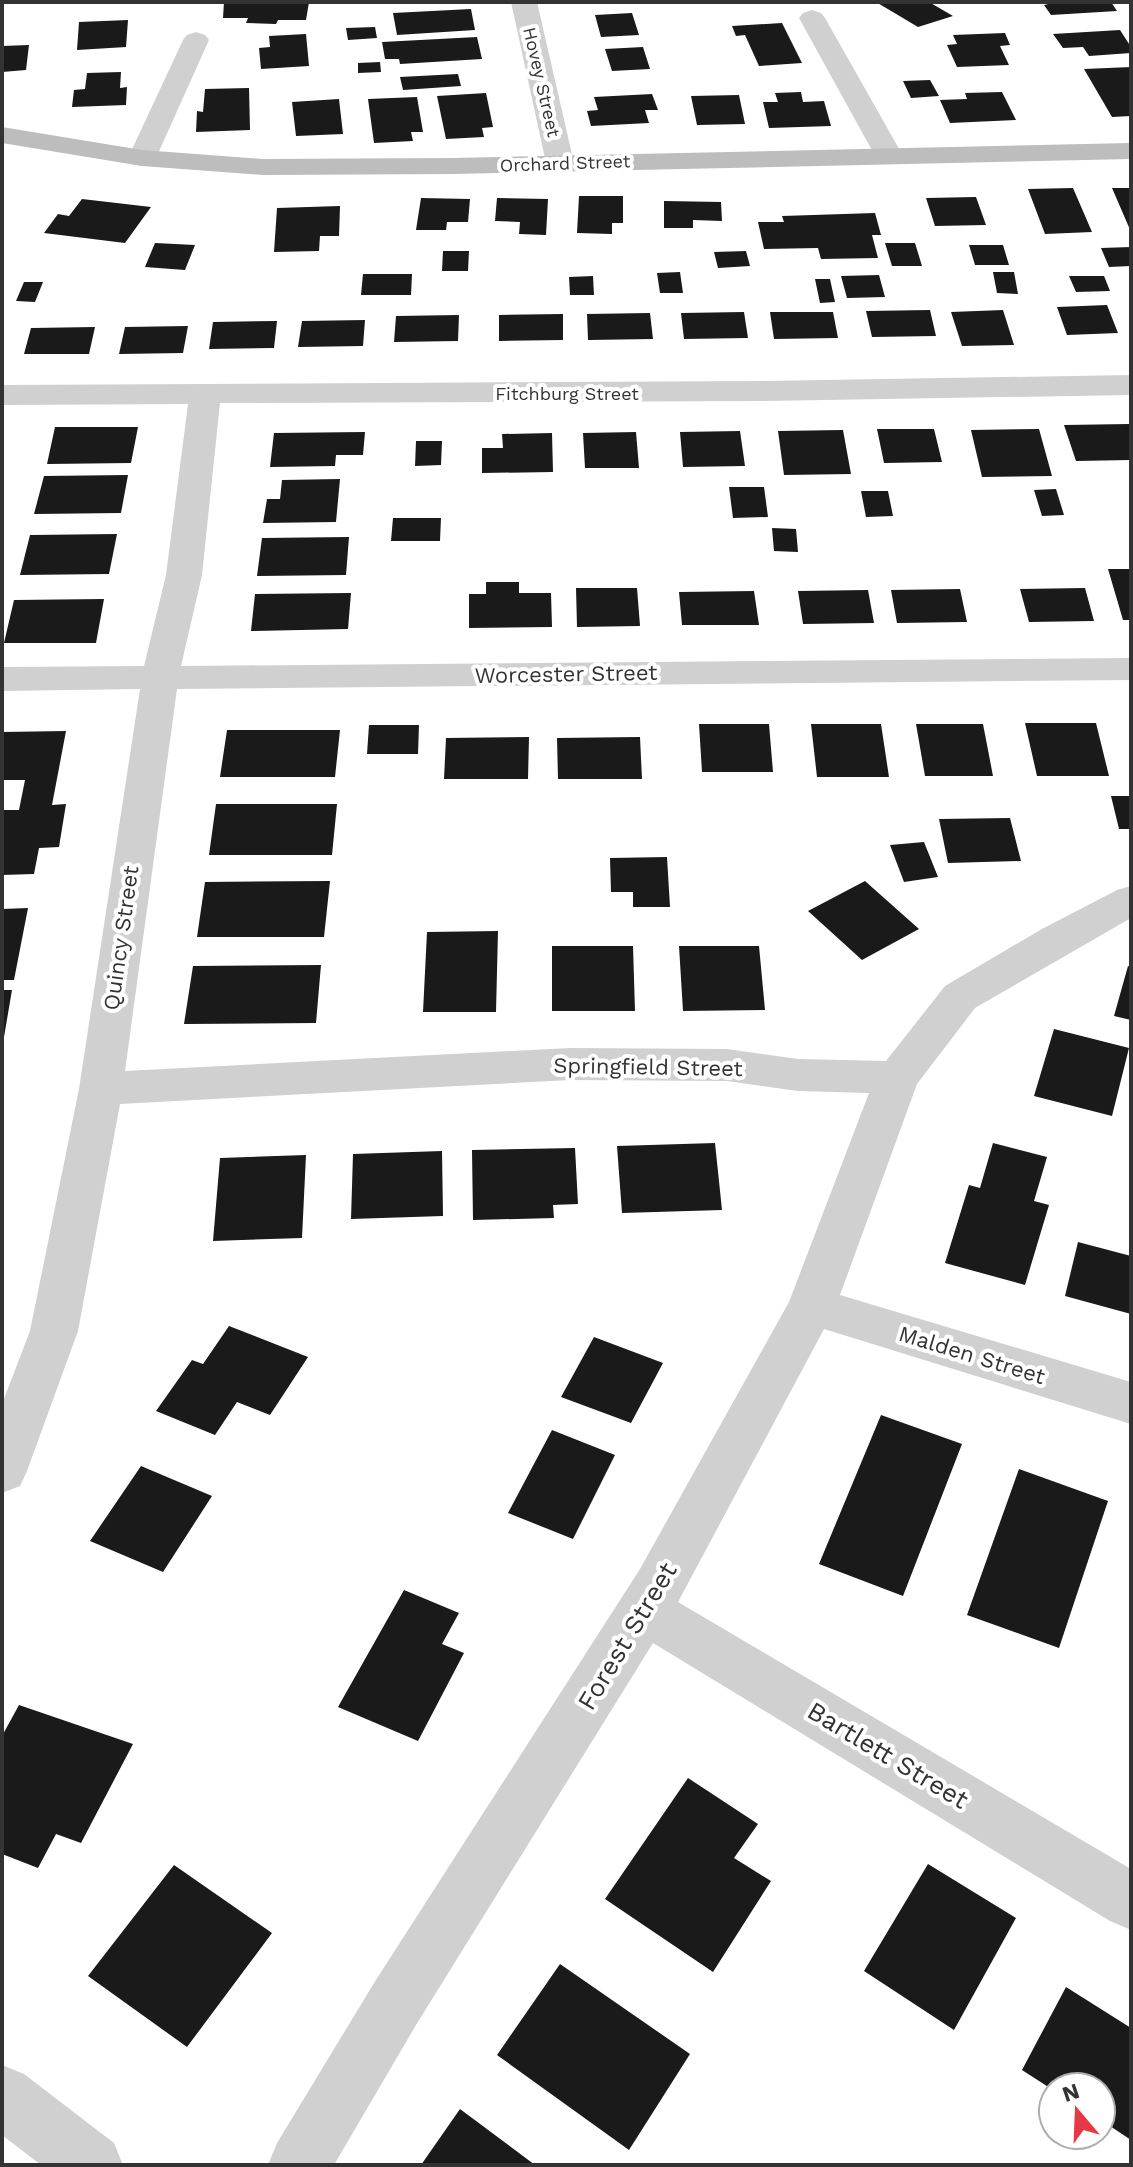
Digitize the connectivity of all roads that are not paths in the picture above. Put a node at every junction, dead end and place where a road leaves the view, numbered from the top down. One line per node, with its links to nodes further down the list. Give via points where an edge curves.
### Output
1 (524, 2): 8 (street, Hovey Street)
2 (812, 18): 6 (street)
3 (196, 40): 7 (street)
4 (2, 135): 7 (main road, Orchard Street)
5 (1131, 151): 6 (main road, Orchard Street)
6 (888, 154): 8 (main road, Orchard Street)
7 (142, 158): 8 (main road, Orchard Street, via 263,167)
8 (560, 163)
9 (1131, 385): 11 (street, Fitchburg Street)
10 (2, 395): 11 (street, Fitchburg Street)
11 (205, 396): 13 (street, Quincy Street, via 184,575)
12 (1131, 669): 13 (street, Worcester Street)
13 (160, 677): 14 (street, Worcester Street); 17 (street, Quincy Street)
14 (2, 679)
15 (1131, 900): 16 (street, via 960,997)
16 (897, 1078): 17 (street, Springfield Street, via 798,1075 727,1065 570,1064); 18 (street, Forest Street)
17 (101, 1089): 20 (street, Quincy Street, via 54,1331)
18 (812, 1306): 19 (street, Malden Street); 21 (street, Forest Street)
19 (1131, 1403)
20 (2, 1471)
21 (645, 1610): 22 (street, Bartlett Street); 25 (street, Forest Street)
22 (1131, 1901)
23 (2, 2096): 24 (street)
24 (92, 2165)
25 (299, 2165)

